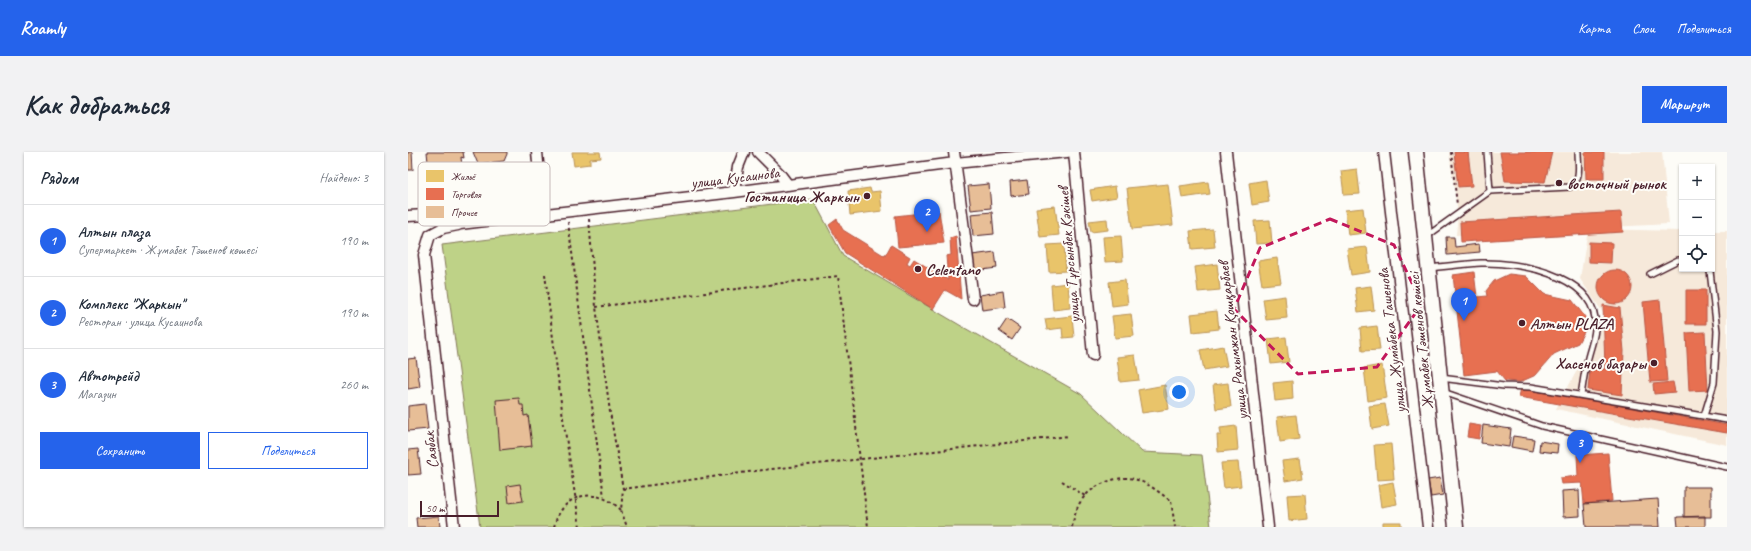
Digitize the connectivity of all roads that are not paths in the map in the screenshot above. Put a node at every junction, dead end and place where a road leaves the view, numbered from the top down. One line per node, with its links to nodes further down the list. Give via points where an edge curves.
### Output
1 (537, 152): 12 (street)
2 (744, 152): 16 (street, via 738,167)
3 (758, 152): 14 (street)
4 (954, 152): 13 (street)
5 (1067, 152): 13 (street, улица Кусаинова)
6 (1074, 152): 27 (street, улица Тұрсынбек Кәкішев)
7 (1226, 152): 34 (street, улица Рахымжан Қошқарбаев)
8 (1384, 152): 35 (street, улица Жумабека Ташенова)
9 (1416, 152): 21 (main road, Жұмабек Тәшенов көшесі)
10 (1487, 152): 15 (lane)
11 (1578, 152): 15 (lane, via 1579,177 1570,187)
12 (538, 162)
13 (955, 163): 14 (street, улица Кусаинова); 26 (street)
14 (788, 185): 16 (street, улица Кусаинова)
15 (1490, 191): 21 (lane)
16 (734, 192): 17 (street, улица Кусаинова)
17 (550, 214)
18 (418, 215): 19 (street, улица Кусаинова)
19 (408, 216)
20 (452, 226): 33 (street, Саябак, via 430,235 424,255)
21 (1425, 237): 23 (main road, Жұмабек Тәшенов көшесі)
22 (1679, 260): 25 (lane)
23 (1429, 268): 28 (main road, Жұмабек Тәшенов көшесі); 29 (lane, via 1482,263 1506,264 1551,275 1581,290 1592,307 1595,329)
24 (1710, 272): 30 (lane, via 1717,331 1714,383)
25 (1650, 274)
26 (973, 299)
27 (1093, 355)
28 (1441, 385): 29 (lane, via 1531,387); 32 (lane, via 1542,426); 36 (main road, Жұмабек Тәшенов көшесі)
29 (1581, 395): 30 (lane)
30 (1704, 416): 31 (lane)
31 (1727, 420)
32 (1727, 467)
33 (454, 527)
34 (1268, 527)
35 (1428, 527)
36 (1456, 527)

